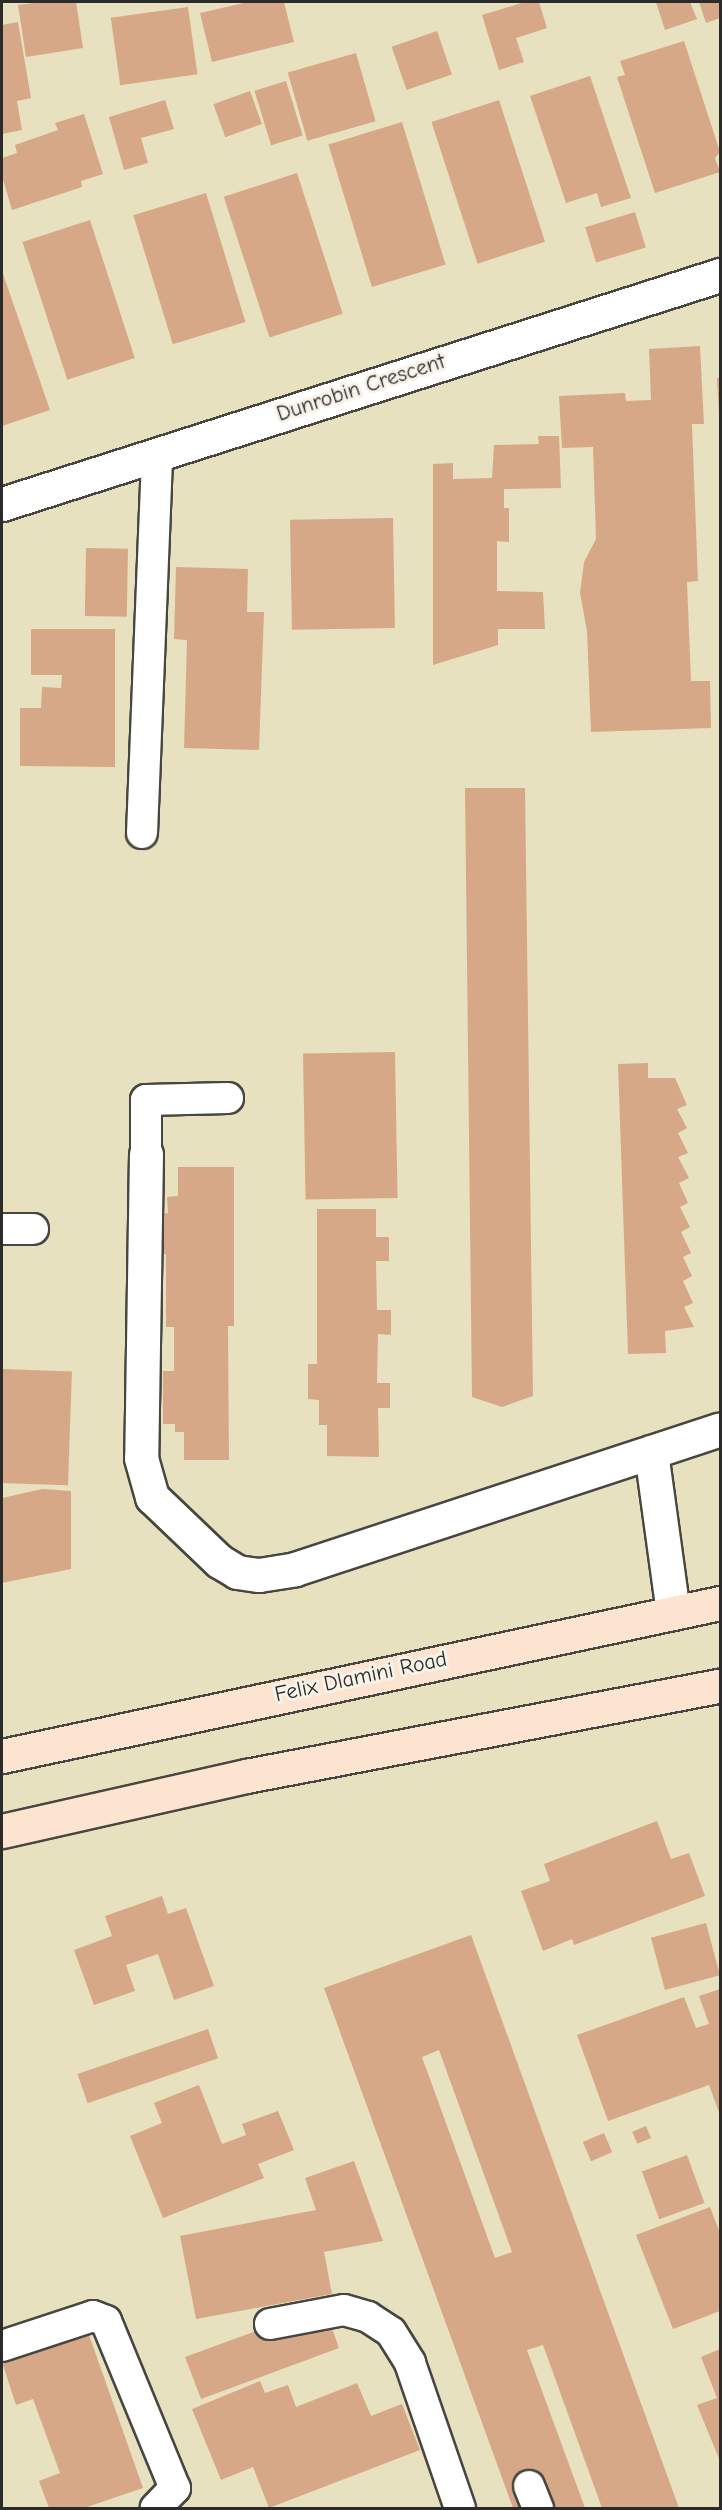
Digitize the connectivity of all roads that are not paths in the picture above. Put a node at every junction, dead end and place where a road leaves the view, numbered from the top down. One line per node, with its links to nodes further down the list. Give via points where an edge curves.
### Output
1 (720, 275): 2 (street, Dunrobin Crescent)
2 (157, 454): 3 (street, Dunrobin Crescent); 4 (lane)
3 (2, 504)
4 (142, 833)
5 (228, 1098): 6 (lane, via 146,1100)
6 (146, 1154): 10 (street, via 141,1458 152,1497 219,1561 237,1572 259,1575 295,1569)
7 (2, 1229): 8 (lane)
8 (33, 1229)
9 (720, 1429): 10 (street)
10 (651, 1452): 12 (street)
11 (720, 1603): 12 (main road, Felix Dlamini Road)
12 (673, 1612): 14 (main road, Felix Dlamini Road)
13 (720, 1686): 15 (main road, via 246,1776)
14 (2, 1756)
15 (2, 1831)
16 (270, 2324): 19 (lane, via 344,2310 368,2317 391,2332 410,2363)
17 (2, 2346): 18 (lane, via 93,2316 106,2321 173,2481 170,2497)
18 (156, 2508)
19 (460, 2508)

